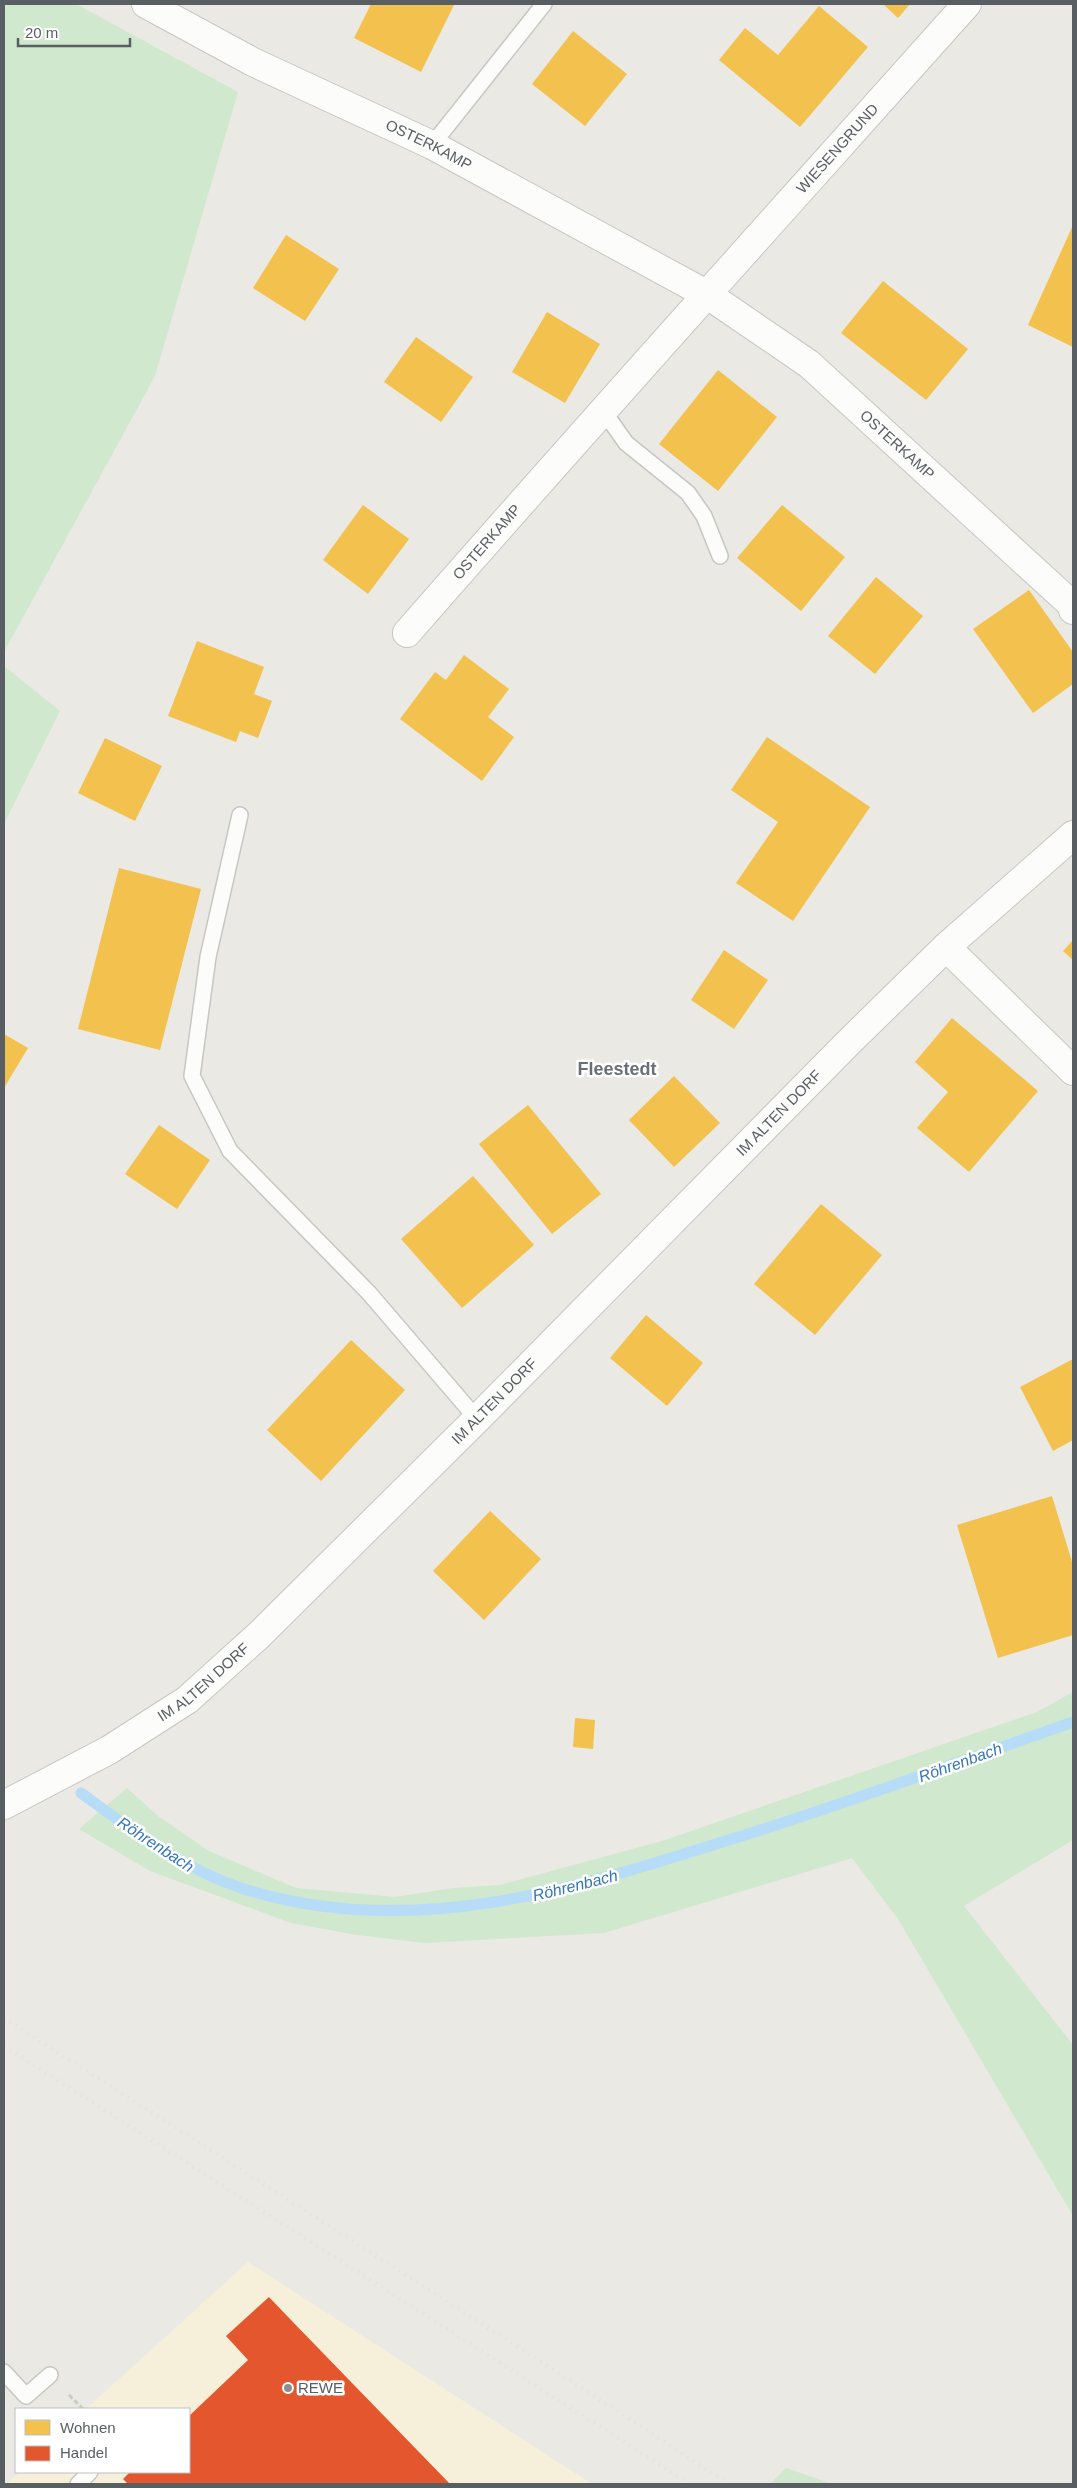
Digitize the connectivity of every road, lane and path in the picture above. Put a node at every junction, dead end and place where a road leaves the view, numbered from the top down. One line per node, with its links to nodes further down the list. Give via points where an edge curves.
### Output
1 (146, 4): 4 (street, OSTERKAMP, via 253,62)
2 (544, 4): 4 (lane)
3 (967, 4): 5 (street, WIESENGRUND)
4 (432, 145): 5 (street, OSTERKAMP)
5 (708, 295): 6 (street, OSTERKAMP); 8 (street, OSTERKAMP, via 809,364)
6 (602, 409): 7 (lane, via 626,443 688,493 704,516); 9 (street, OSTERKAMP)
7 (720, 556)
8 (1072, 605)
9 (407, 633)
10 (240, 815): 14 (lane, via 208,957 192,1076 230,1151 369,1293)
11 (1073, 835): 12 (street, IM ALTEN DORF)
12 (946, 947): 13 (street); 14 (street, IM ALTEN DORF, via 848,1042)
13 (1073, 1071)
14 (477, 1419): 15 (street, IM ALTEN DORF, via 258,1636 187,1700 109,1750)
15 (4, 1805)
16 (4, 2372): 17 (lane, via 26,2396)
17 (50, 2374)
18 (89, 2473): 19 (lane)
19 (78, 2484)

